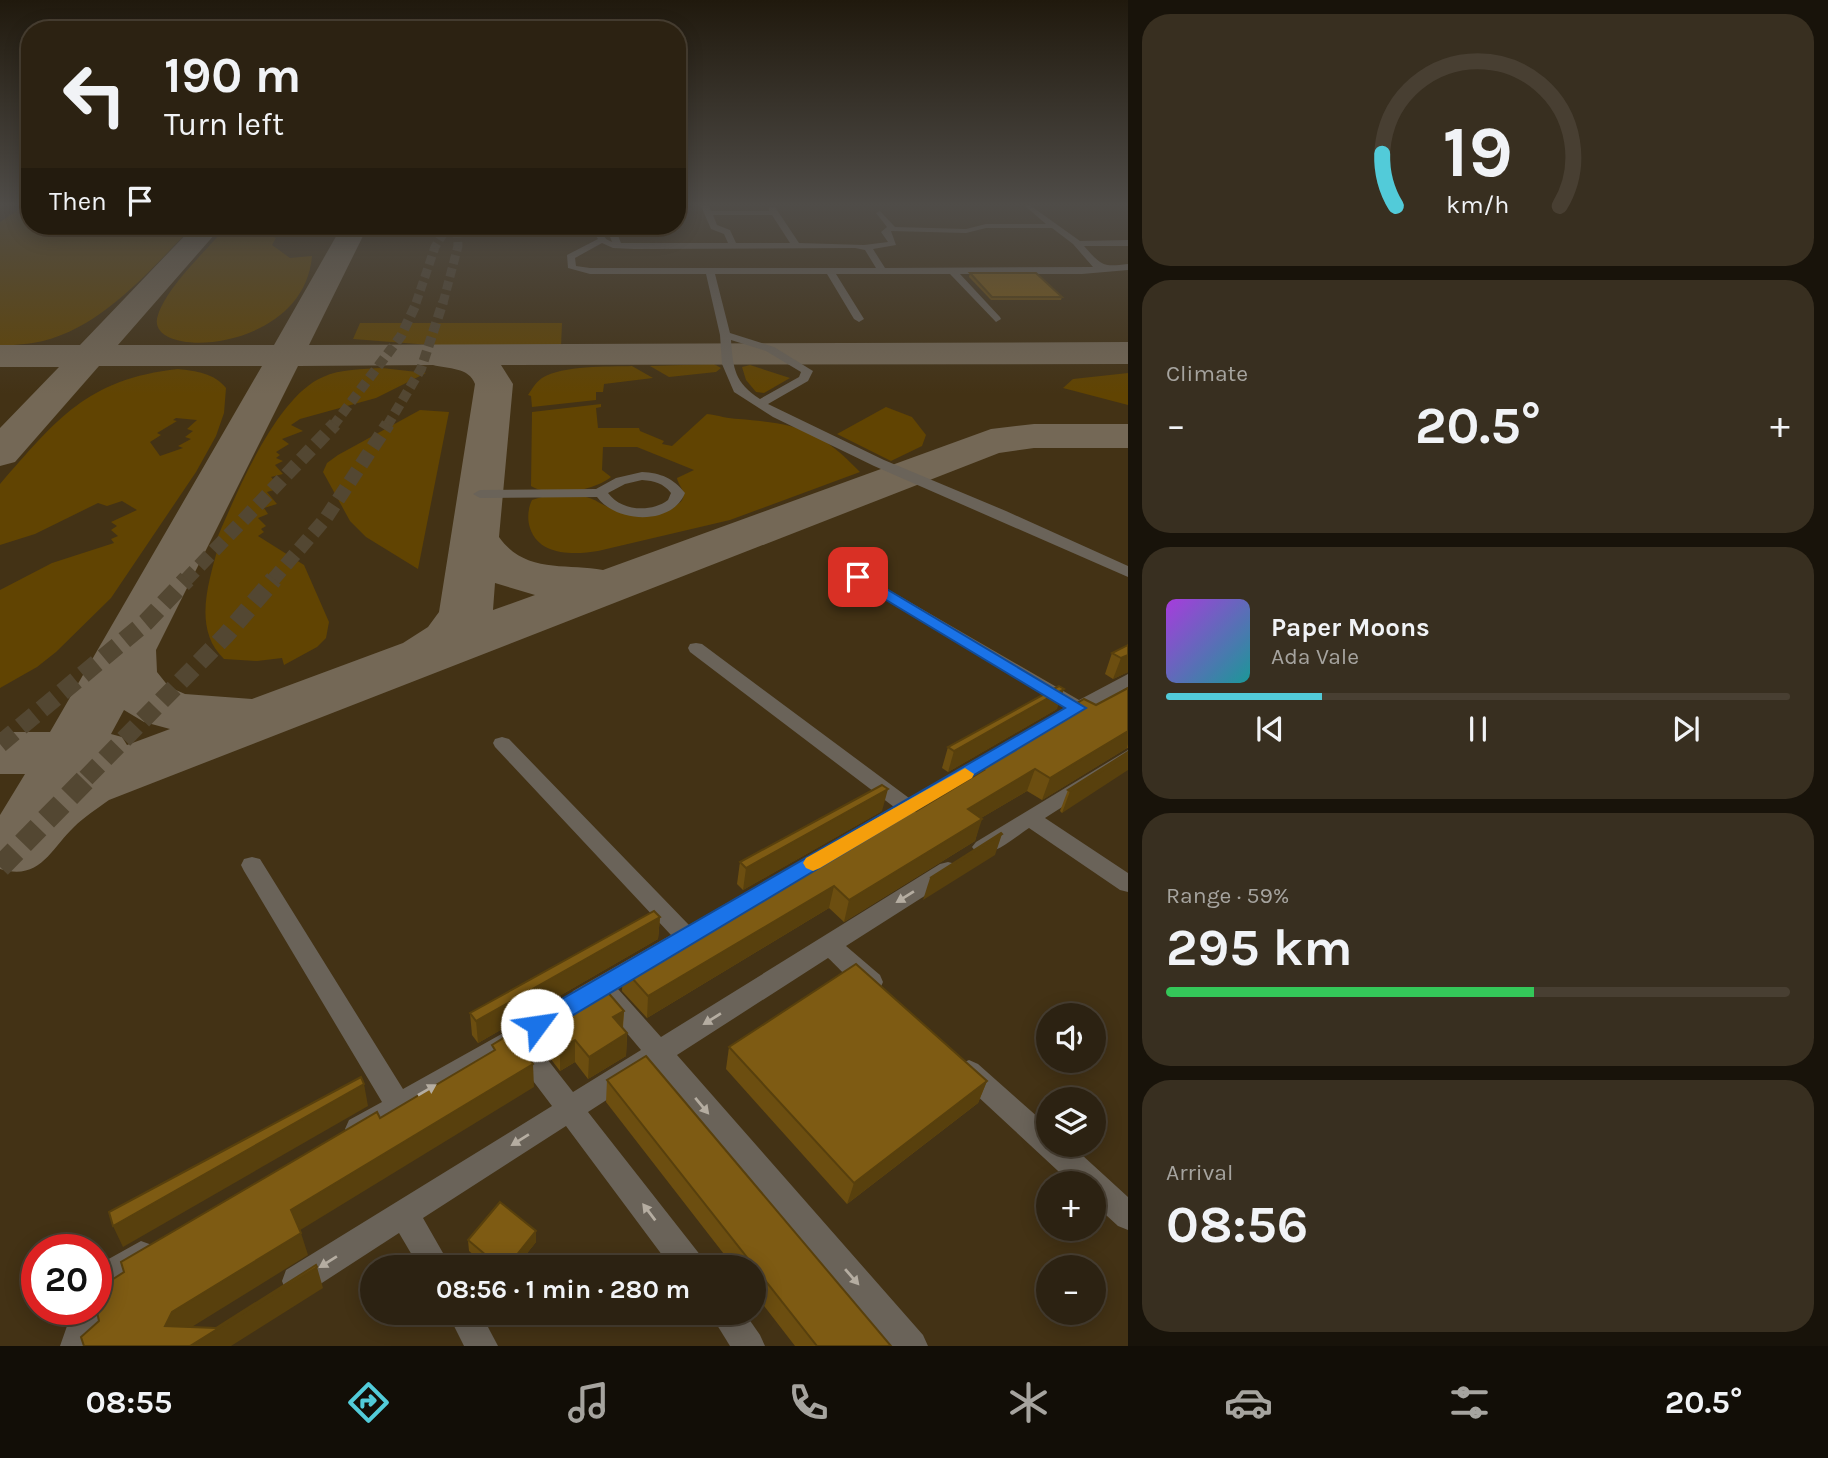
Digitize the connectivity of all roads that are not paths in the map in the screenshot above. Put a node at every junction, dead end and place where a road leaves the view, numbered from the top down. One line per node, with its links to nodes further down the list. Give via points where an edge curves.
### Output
1 (574, 269): 4 (lane)
2 (881, 269): 6 (lane)
3 (1104, 269): 7 (lane, via 1075,271 1080,281 1021,282 1010,272)
4 (710, 271): 5 (lane); 10 (lane)
5 (830, 271): 6 (lane); 8 (lane)
6 (883, 272): 7 (lane)
7 (953, 272): 9 (lane)
8 (859, 319)
9 (996, 319)
10 (725, 335): 11 (lane, via 727,363 738,390); 11 (lane, via 770,349 807,371 804,379)
11 (759, 404): 14 (lane, via 880,463)
12 (480, 494): 13 (lane)
13 (601, 494): 13 (lane, via 620,509 645,512 667,508 678,493 666,481 641,476 619,480)
14 (1128, 572)
15 (858, 577): 18 (lane)
16 (696, 648): 23 (lane)
17 (1128, 679): 18 (lane)
18 (1077, 708): 19 (lane)
19 (1044, 728)
20 (502, 743): 29 (lane)
21 (1010, 748): 23 (lane)
22 (1128, 756): 24 (lane)
23 (908, 807): 25 (lane)
24 (1030, 817): 28 (lane); 30 (lane, one-way to 30)
25 (873, 828)
26 (252, 865): 36 (lane)
27 (804, 869): 29 (lane)
28 (1128, 884)
29 (687, 937): 31 (lane)
30 (829, 945): 32 (lane); 34 (lane, one-way to 34)
31 (601, 987): 33 (lane); 34 (lane)
32 (889, 999)
33 (516, 1038): 36 (lane, one-way to 33); 37 (lane)
34 (660, 1052): 37 (lane); 56 (lane, one-way to 56)
35 (949, 1053): 38 (lane)
36 (400, 1106): 39 (lane)
37 (571, 1108): 43 (lane, one-way to 43); 47 (lane, one-way to 37)
38 (1036, 1132)
39 (340, 1140)
40 (1063, 1157): 41 (lane)
41 (1079, 1171)
42 (1106, 1196): 44 (lane)
43 (404, 1213): 46 (lane); 49 (lane, one-way to 49)
44 (1128, 1216)
45 (161, 1245): 48 (lane)
46 (429, 1255)
47 (681, 1255)
48 (112, 1274)
49 (276, 1294)
50 (83, 1325): 53 (lane)
51 (470, 1325): 54 (lane)
52 (734, 1325): 55 (lane)
53 (76, 1346)
54 (482, 1346)
55 (749, 1346)
56 (912, 1346)

